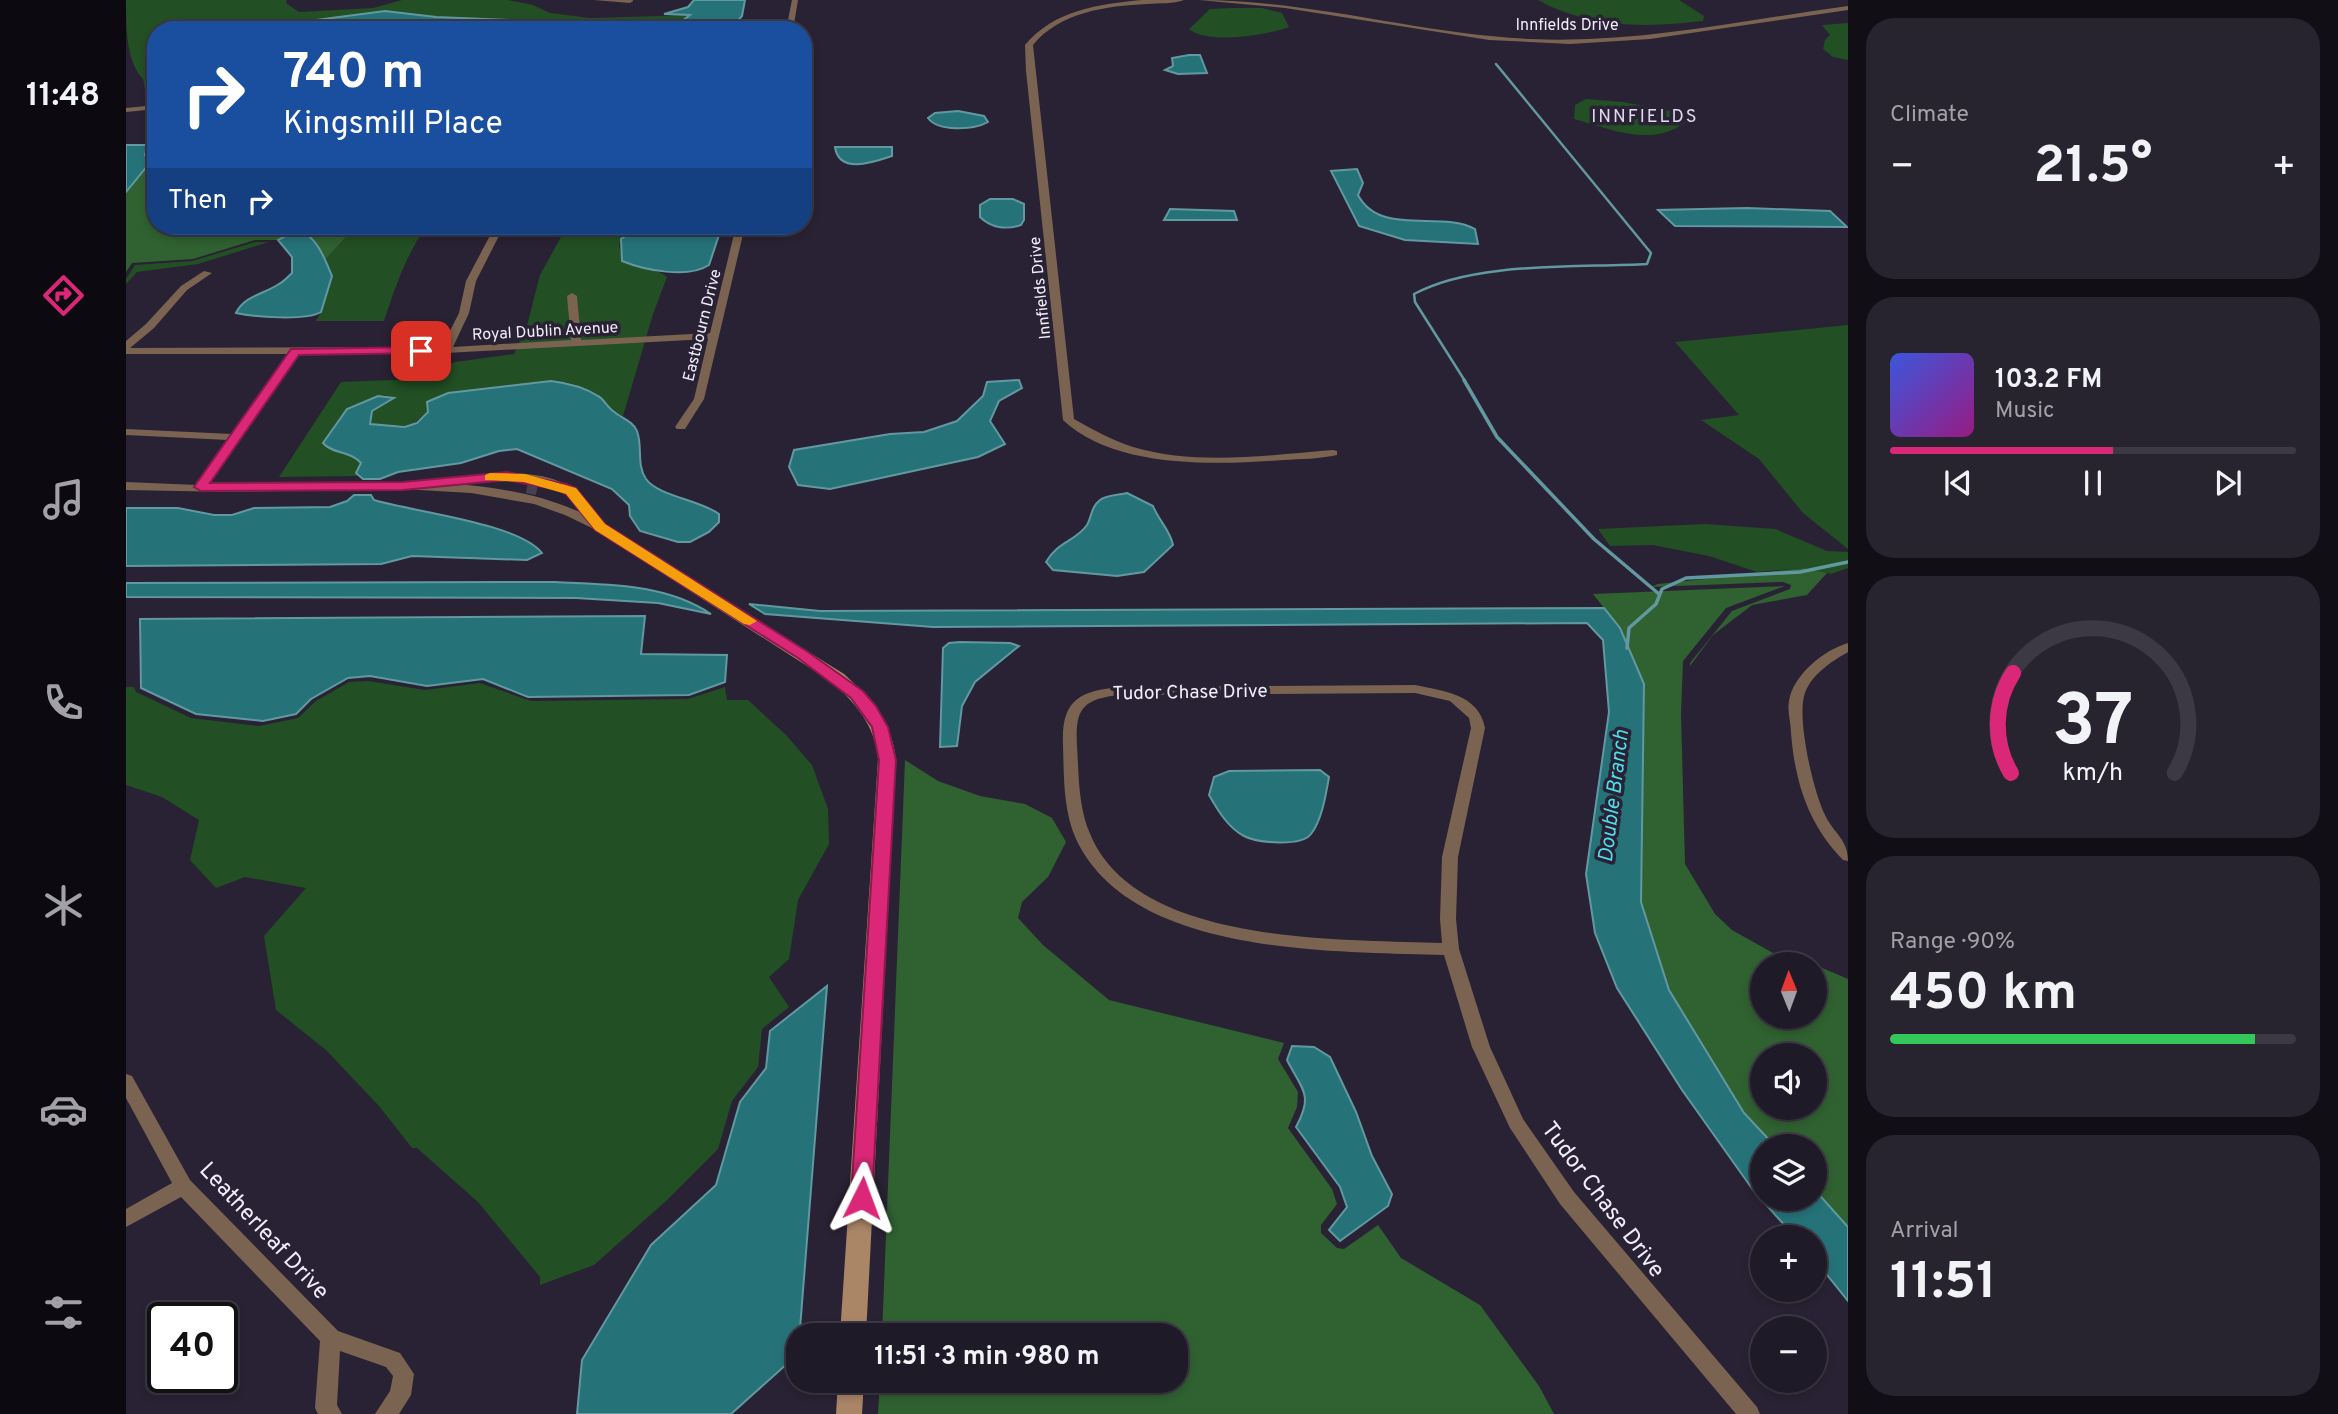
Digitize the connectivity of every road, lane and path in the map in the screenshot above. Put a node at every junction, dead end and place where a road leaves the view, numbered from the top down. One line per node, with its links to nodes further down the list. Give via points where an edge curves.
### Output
1 (597, 0): 5 (street)
2 (795, 0): 7 (street)
3 (1181, 0): 22 (street, Innfields Drive, via 1122,4 1068,18 1041,31 1028,50 1069,420 1115,445 1154,457 1203,460)
4 (1202, 0): 6 (street, Innfields Drive, via 1272,5 1480,37 1557,42 1650,38)
5 (630, 1)
6 (1848, 8)
7 (791, 21)
8 (147, 108): 9 (street)
9 (126, 110)
10 (494, 235): 17 (street, via 471,281 464,313)
11 (739, 235): 14 (street, Eastbourn Drive)
12 (207, 273): 16 (street, via 184,288)
13 (572, 296): 15 (street)
14 (713, 336): 15 (street, Royal Dublin Avenue); 19 (street, Eastbourn Drive, via 699,399)
15 (576, 344): 17 (street, Royal Dublin Avenue)
16 (126, 348): 18 (street, Royal Dublin Avenue)
17 (446, 350): 18 (street, Royal Dublin Avenue)
18 (295, 351): 21 (street)
19 (681, 427)
20 (126, 432): 21 (street)
21 (233, 437): 26 (street)
22 (1333, 453)
23 (469, 479): 25 (street); 27 (street, via 557,495); 27 (street, via 525,478 562,486)
24 (126, 486): 26 (street)
25 (403, 486): 26 (street); 27 (street, via 502,493 565,508)
26 (201, 487)
27 (600, 527): 34 (street, via 838,678 870,710 885,742)
28 (1848, 648): 29 (street, via 1827,658 1810,675 1796,700 1800,762 1813,810)
29 (1848, 856)
30 (1451, 948): 30 (street, Tudor Chase Drive, via 1450,857 1478,728 1476,716 1464,704 1438,692 1404,689 1120,691 1101,693 1075,706 1070,727 1074,810 1079,826 1107,872 1146,903 1194,924 1239,934); 40 (street, Tudor Chase Drive, via 1480,1047 1516,1123 1567,1198)
31 (126, 1081): 32 (street, Leatherleaf Drive)
32 (184, 1185): 33 (street); 35 (street, Leatherleaf Drive)
33 (126, 1219)
34 (854, 1323)
35 (331, 1338): 37 (street, via 326,1408); 38 (street, Leatherleaf Drive, via 393,1360 404,1374 400,1395)
36 (850, 1393): 39 (street)
37 (331, 1414)
38 (386, 1414)
39 (849, 1414)
40 (1749, 1414)

